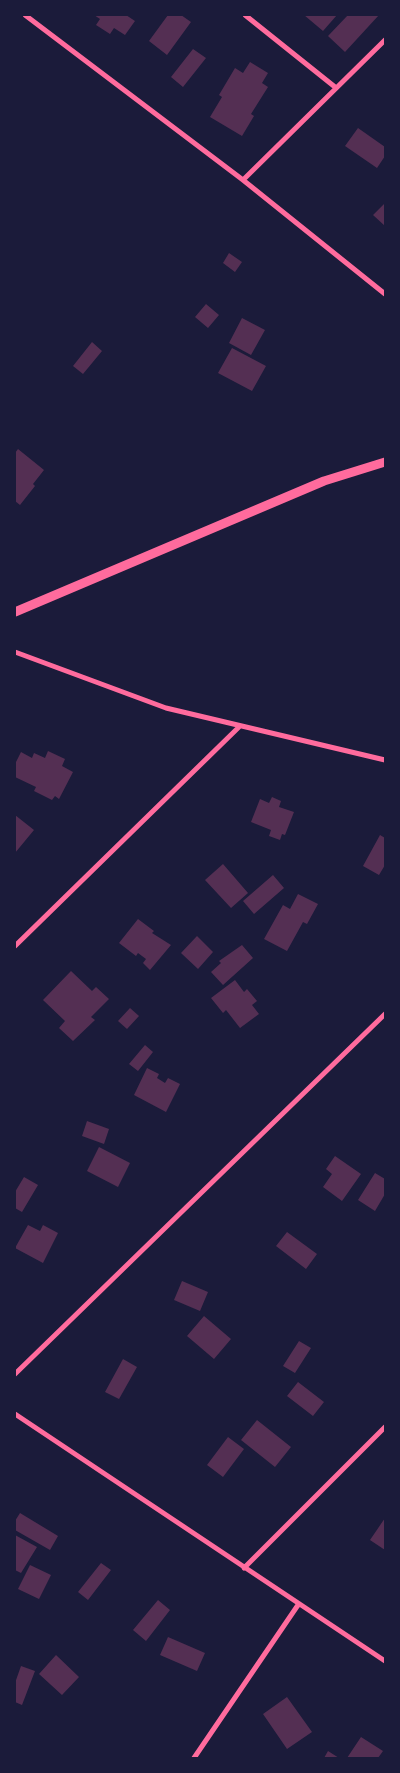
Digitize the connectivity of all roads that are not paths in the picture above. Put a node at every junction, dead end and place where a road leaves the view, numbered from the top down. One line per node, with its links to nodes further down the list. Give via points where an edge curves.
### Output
1 (26, 15): 5 (street)
2 (245, 15): 4 (street)
3 (385, 40): 4 (street)
4 (335, 87): 5 (street)
5 (243, 180): 6 (street)
6 (385, 294)
7 (385, 462): 8 (street, via 324,481)
8 (15, 612)
9 (15, 652): 10 (street, via 166,708)
10 (240, 726): 11 (street); 12 (street)
11 (385, 760)
12 (15, 946)
13 (385, 1014): 14 (street)
14 (15, 1374)
15 (15, 1414): 17 (street)
16 (385, 1427): 17 (street)
17 (244, 1568): 18 (street)
18 (298, 1604): 19 (street); 20 (street)
19 (385, 1661)
20 (194, 1758)

